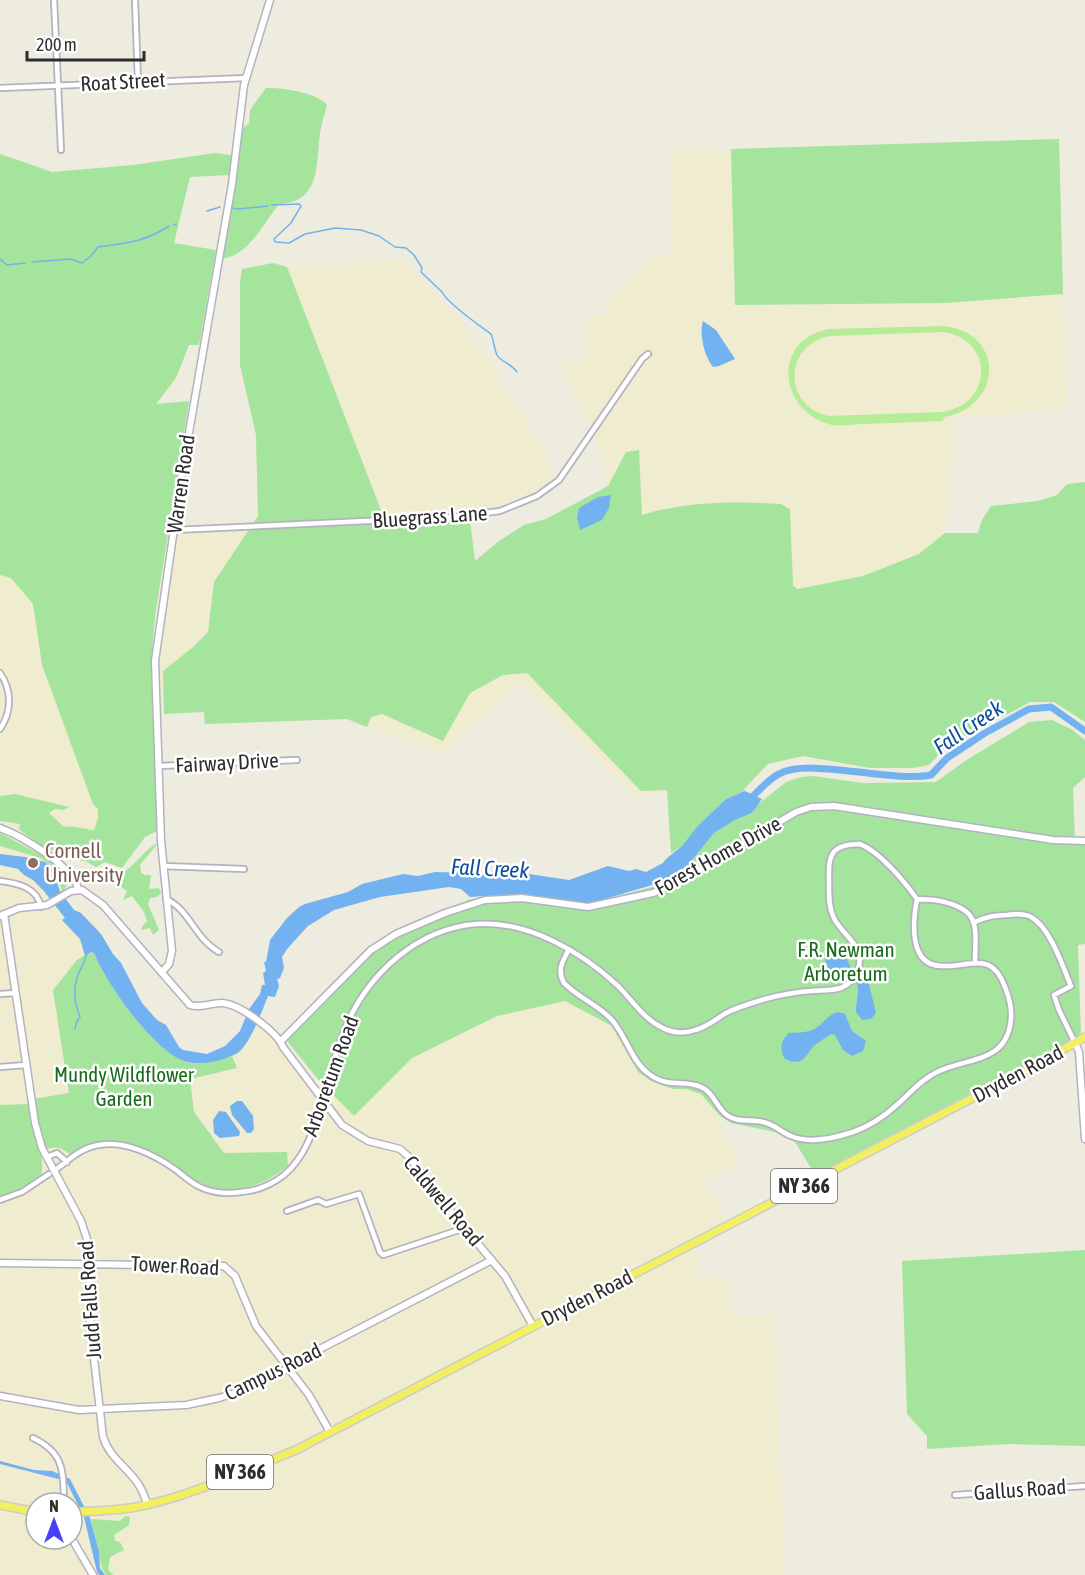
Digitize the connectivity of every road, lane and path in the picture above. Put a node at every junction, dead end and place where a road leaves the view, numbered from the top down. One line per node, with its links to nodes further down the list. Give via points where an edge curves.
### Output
1 (54, 0): 6 (street)
2 (135, 0): 5 (street)
3 (270, 0): 4 (street, Warren Road)
4 (246, 78): 5 (street, Roat Street); 10 (street, Warren Road)
5 (138, 82): 6 (street, Roat Street)
6 (58, 86): 7 (street, Roat Street); 8 (street)
7 (0, 88)
8 (61, 150)
9 (648, 354): 10 (street, Bluegrass Lane, via 559,480 537,496 500,511 453,517)
10 (174, 530): 14 (street, Warren Road, via 155,661)
11 (0, 672): 12 (street, via 9,699)
12 (0, 729)
13 (297, 760): 14 (street, Fairway Drive)
14 (158, 766): 17 (street, Warren Road)
15 (0, 828): 20 (street, via 48,854 75,880)
16 (1085, 842): 33 (street, Forest Home Drive, via 834,806 807,809 653,893 588,907 522,898 485,900 396,934 371,950)
17 (163, 866): 18 (street); 21 (street, Warren Road)
18 (244, 869)
19 (0, 881): 23 (street, via 29,889)
20 (78, 889): 23 (street); 29 (street, via 103,905)
21 (166, 899): 27 (street, via 186,915 206,944); 29 (street, Warren Road, via 172,955)
22 (916, 899): 25 (street, via 938,900 962,909); 26 (street, Arboretum Road, via 908,886 866,846 838,848 829,864 830,907 836,922 857,947 860,962 852,981 837,989 759,1001 726,1013 699,1029 675,1032 653,1023 619,987); 28 (street, via 913,934 925,959 941,966)
23 (41, 907): 24 (street, via 19,908)
24 (2, 915): 30 (street, Judd Falls Road)
25 (975, 922): 28 (street); 34 (street, via 1021,914 1039,923 1071,986 1054,995)
26 (568, 951): 28 (street, via 560,967 564,983 611,1019 637,1062 650,1075 669,1084 704,1088 732,1118 761,1121 794,1137 810,1139 840,1136 865,1127 888,1113 930,1076 980,1059 998,1048 1010,1026 1011,1005 997,971); 37 (street, Arboretum Road, via 533,932 492,924 450,929 411,947 380,973 355,1008)
27 (219, 952)
28 (975, 962)
29 (162, 972): 33 (street, via 190,1005 227,1004 266,1027)
30 (16, 993): 31 (street); 35 (street, Judd Falls Road)
31 (0, 994)
32 (1085, 1037): 34 (main road, Dryden Road / NY 366)
33 (281, 1041): 37 (street, Caldwell Road)
34 (1075, 1043): 38 (street, via 1079,1052); 49 (main road, Dryden Road / NY 366)
35 (26, 1065): 36 (street); 39 (street, Judd Falls Road, via 35,1123)
36 (0, 1067)
37 (322, 1100): 40 (street, Arboretum Road, via 311,1136 293,1166 281,1178 256,1190 209,1190 151,1156 123,1146 93,1146); 45 (street, Caldwell Road, via 347,1129 406,1153)
38 (1085, 1139)
39 (47, 1157): 40 (street, via 57,1153); 48 (street, Judd Falls Road, via 84,1227)
40 (67, 1162): 41 (street, Arboretum Road)
41 (58, 1168)
42 (49, 1174): 43 (street, via 22,1192)
43 (0, 1200)
44 (287, 1211): 45 (street, via 318,1200 326,1204 358,1194 383,1254)
45 (465, 1228): 46 (street, Caldwell Road)
46 (492, 1260): 49 (street, Caldwell Road, via 512,1286); 50 (street, Campus Road)
47 (0, 1263): 48 (street, Tower Road)
48 (91, 1263): 50 (street, Tower Road, via 224,1266 237,1278 256,1326); 52 (street, Judd Falls Road, via 89,1311)
49 (532, 1326): 53 (main road, Dryden Road / NY 366)
50 (288, 1367): 52 (street, Campus Road, via 241,1391 208,1401); 53 (street, Tower Road)
51 (0, 1396): 52 (street, Campus Road, via 73,1409)
52 (99, 1409): 58 (street, Judd Falls Road, via 105,1443 139,1483)
53 (330, 1432): 58 (main road, Dryden Road / NY 366, via 251,1468)
54 (33, 1438): 56 (street, via 55,1453 62,1465)
55 (1085, 1486): 57 (street, Gallus Road)
56 (63, 1491)
57 (955, 1495)
58 (147, 1504): 61 (main road, Dryden Road / NY 366)
59 (0, 1505): 60 (main road)
60 (24, 1510)
61 (84, 1512)
62 (79, 1551): 63 (street)
63 (93, 1575)

